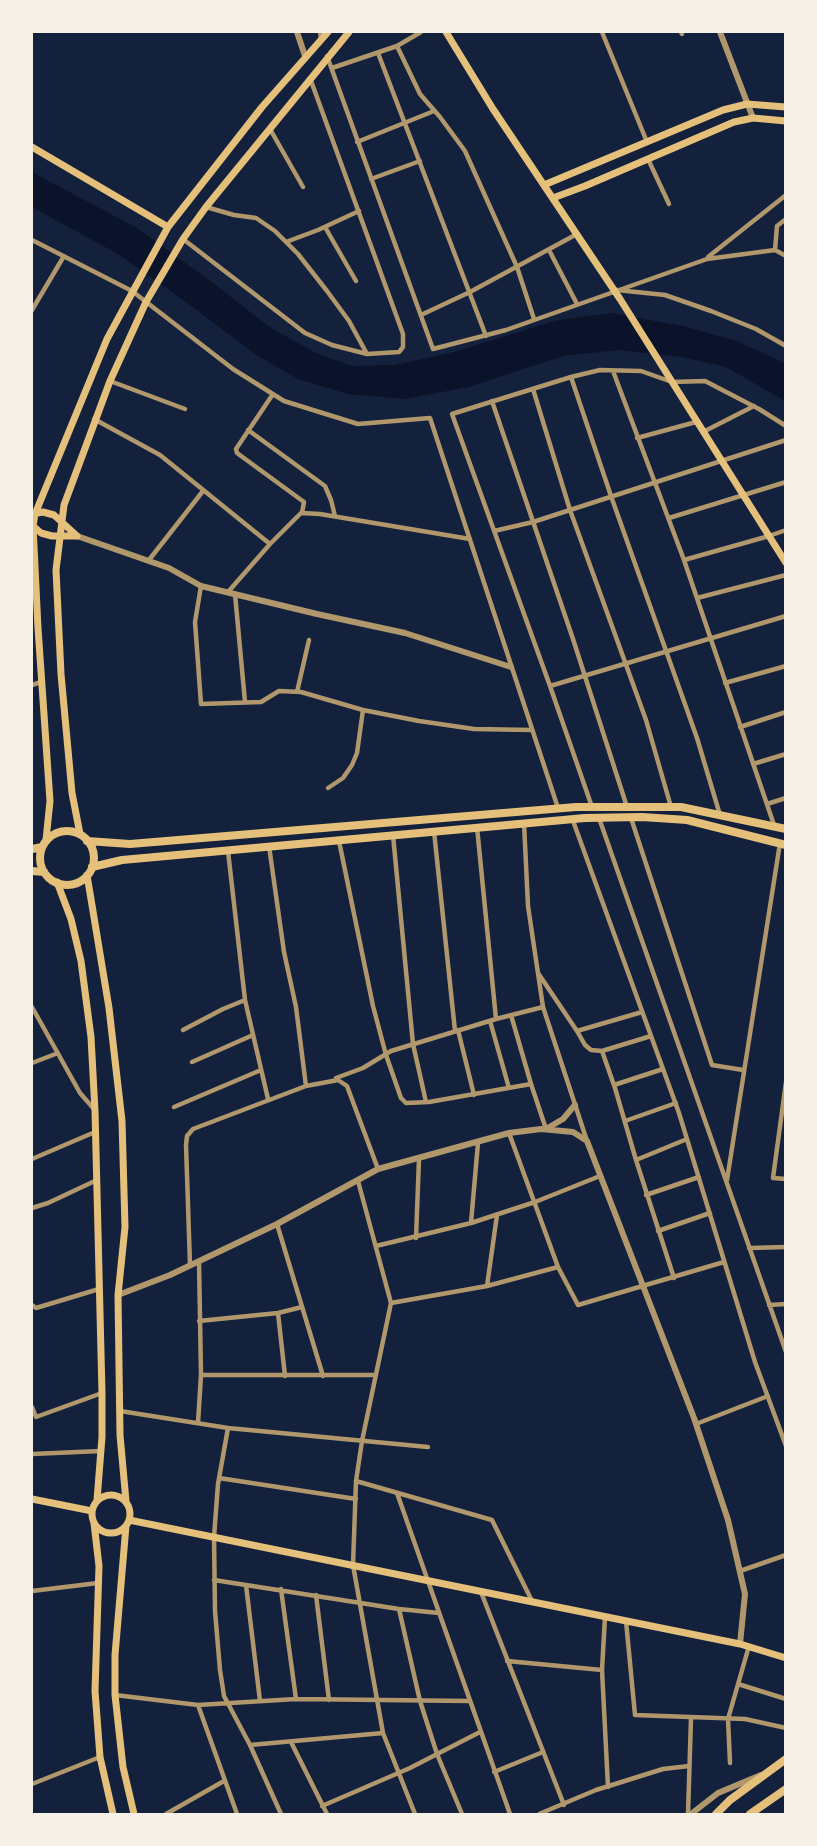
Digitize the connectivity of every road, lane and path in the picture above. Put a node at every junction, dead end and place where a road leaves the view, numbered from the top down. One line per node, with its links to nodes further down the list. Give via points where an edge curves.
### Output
1 (297, 32): 11 (street)
2 (328, 32): 8 (main road)
3 (349, 32): 12 (main road)
4 (421, 32): 9 (street)
5 (446, 32): 28 (main road)
6 (602, 32): 22 (street)
7 (720, 32): 15 (street)
8 (321, 35): 11 (main road)
9 (397, 46): 10 (street); 17 (street, via 420,94)
10 (378, 53): 13 (street); 20 (street)
11 (305, 56): 36 (main road)
12 (327, 56): 13 (street); 14 (main road)
13 (332, 68): 23 (street)
14 (310, 78): 21 (main road); 34 (street)
15 (747, 104): 16 (main road); 18 (street); 22 (main road)
16 (786, 107)
17 (434, 111): 20 (street); 47 (street, via 465,151)
18 (753, 118): 19 (main road); 25 (main road, via 734,122)
19 (786, 121)
20 (405, 123): 23 (street); 26 (street)
21 (270, 129): 29 (street); 33 (main road)
22 (647, 141): 28 (main road)
23 (357, 142): 27 (street)
24 (32, 147): 36 (main road)
25 (648, 159): 31 (main road); 32 (street)
26 (420, 161): 27 (street); 51 (street)
27 (371, 179): 55 (street)
28 (544, 185): 31 (main road)
29 (303, 187)
30 (786, 195): 46 (street)
31 (553, 198): 38 (main road)
32 (669, 204)
33 (206, 207): 39 (main road); 41 (street, via 256,218)
34 (359, 211): 37 (street); 59 (street, via 403,334 399,352)
35 (786, 219): 43 (street, via 777,226)
36 (168, 227): 50 (main road)
37 (325, 227): 41 (street); 48 (street)
38 (577, 234): 42 (street); 49 (main road)
39 (183, 239): 52 (main road); 59 (street, via 305,333)
40 (32, 240): 44 (street)
41 (286, 242): 59 (street, via 333,298)
42 (549, 250): 47 (street); 53 (street)
43 (775, 250): 45 (street); 46 (street)
44 (64, 256): 50 (street); 54 (street)
45 (786, 256)
46 (707, 259): 49 (street)
47 (517, 267): 51 (street); 56 (street)
48 (356, 281)
49 (614, 290): 53 (street); 58 (street, via 665,295 738,322); 63 (main road)
50 (132, 291): 52 (street); 84 (main road, via 107,339)
51 (470, 292): 55 (street); 57 (street)
52 (146, 302): 62 (main road); 65 (street, via 233,369)
53 (577, 304): 56 (street)
54 (32, 310)
55 (421, 315): 57 (street, via 433,349)
56 (534, 319): 57 (street)
57 (486, 336)
58 (786, 346)
59 (367, 354)
60 (613, 370): 61 (street); 63 (street, via 641,371); 74 (street)
61 (571, 377): 64 (street); 80 (street)
62 (110, 381): 68 (street); 69 (main road)
63 (672, 382): 67 (street, via 705,381); 70 (main road)
64 (533, 389): 66 (street); 82 (street)
65 (273, 394): 72 (street); 95 (street, via 358,424 430,418)
66 (492, 401): 88 (street); 91 (street, via 452,414)
67 (754, 406): 71 (street); 73 (street)
68 (185, 409)
69 (94, 419): 79 (street, via 160,455); 87 (main road, via 64,505)
70 (696, 422): 73 (main road); 74 (street)
71 (786, 426)
72 (248, 430): 83 (street, via 237,453 304,502); 85 (street, via 325,486)
73 (703, 432): 76 (main road)
74 (637, 438): 77 (street)
75 (786, 440): 76 (street)
76 (721, 460): 77 (street); 81 (main road)
77 (654, 481): 80 (street); 86 (street)
78 (786, 482): 81 (street)
79 (203, 491): 96 (street); 97 (street)
80 (611, 496): 82 (street); 107 (street)
81 (744, 496): 86 (street); 94 (main road)
82 (570, 510): 88 (street); 108 (street)
83 (303, 513): 85 (street); 96 (street)
84 (33, 514): 87 (main road, via 54,515); 89 (main road)
85 (335, 516): 95 (street)
86 (669, 518): 98 (street)
87 (62, 522): 92 (main road); 93 (main road)
88 (533, 522): 91 (street); 111 (street)
89 (32, 526): 92 (main road, via 41,533); 112 (main road)
90 (786, 530): 94 (street)
91 (494, 531): 115 (street)
92 (60, 536): 93 (main road); 140 (main road, via 56,570 61,674 72,793)
93 (77, 536): 97 (street)
94 (769, 536): 98 (street); 99 (main road)
95 (470, 539): 110 (street)
96 (270, 544): 102 (street)
97 (149, 560): 101 (street)
98 (684, 560): 103 (street)
99 (786, 563)
100 (786, 575): 103 (street)
101 (201, 586): 102 (street); 117 (street, via 195,622 201,704)
102 (231, 593): 110 (street, via 405,633); 117 (street)
103 (697, 598): 105 (street)
104 (786, 616): 105 (street)
105 (711, 639): 107 (street); 113 (street)
106 (309, 640): 116 (street)
107 (667, 653): 108 (street); 131 (street)
108 (626, 663): 111 (street); 129 (street)
109 (786, 666): 113 (street)
110 (511, 667): 121 (street)
111 (585, 677): 115 (street); 128 (street)
112 (41, 682): 114 (street); 144 (main road, via 50,801)
113 (725, 683): 120 (street)
114 (32, 685)
115 (550, 686): 127 (street)
116 (297, 692): 117 (street, via 279,691 261,702); 118 (street)
117 (245, 702)
118 (363, 710): 121 (street, via 474,729); 124 (street, via 352,765 343,778)
119 (786, 712): 120 (street)
120 (740, 727): 123 (street)
121 (532, 730): 130 (street)
122 (786, 754): 123 (street)
123 (753, 764): 126 (street)
124 (328, 788)
125 (786, 798): 126 (street)
126 (767, 804): 136 (street)
127 (592, 807): 128 (main road); 130 (main road)
128 (627, 807): 129 (main road)
129 (671, 807): 131 (main road)
130 (558, 808): 142 (main road, via 130,844)
131 (720, 815): 136 (main road)
132 (631, 817): 134 (main road); 145 (main road, via 687,820); 175 (street, via 712,1065)
133 (572, 818): 134 (main road); 135 (main road); 158 (street)
134 (599, 818): 205 (street)
135 (524, 823): 137 (main road); 154 (street, via 528,906)
136 (774, 825): 138 (main road)
137 (477, 827): 139 (main road); 160 (street)
138 (786, 829)
139 (434, 831): 141 (main road); 163 (street)
140 (80, 834): 142 (main road); 144 (main road, via 62,831)
141 (393, 835): 143 (main road); 167 (street)
142 (87, 841): 149 (main road, via 94,858)
143 (339, 841): 146 (main road); 170 (street)
144 (44, 844): 147 (main road); 151 (main road, via 40,855)
145 (783, 844): 175 (street)
146 (269, 846): 148 (main road); 180 (street)
147 (32, 849)
148 (228, 850): 149 (main road, via 123,860); 155 (street)
149 (92, 867): 152 (main road)
150 (32, 871): 151 (main road)
151 (44, 872): 153 (main road)
152 (87, 875): 153 (main road, via 73,884); 226 (main road, via 109,1008 122,1121 125,1227)
153 (57, 882): 188 (main road, via 81,962)
154 (537, 972): 157 (street); 164 (street)
155 (245, 1000): 162 (street); 165 (street)
156 (32, 1007): 169 (street)
157 (543, 1007): 159 (street); 186 (street)
158 (642, 1012): 164 (street); 166 (street)
159 (511, 1015): 160 (street); 178 (street)
160 (496, 1019): 161 (street)
161 (490, 1022): 163 (street); 181 (street)
162 (183, 1030)
163 (456, 1031): 167 (street); 182 (street)
164 (577, 1031): 168 (street, via 591,1050)
165 (253, 1035): 171 (street); 174 (street)
166 (651, 1036): 168 (street); 173 (street)
167 (413, 1044): 170 (street); 184 (street)
168 (602, 1051): 179 (street)
169 (58, 1053): 172 (street); 188 (street)
170 (386, 1055): 176 (street); 184 (street, via 405,1103)
171 (192, 1062)
172 (32, 1063)
173 (663, 1069): 179 (street); 185 (street)
174 (261, 1070): 183 (street); 187 (street)
175 (743, 1070): 205 (street)
176 (333, 1079): 180 (street); 199 (street, via 347,1086)
177 (786, 1082): 202 (street, via 773,1178)
178 (531, 1084): 181 (street); 190 (street)
179 (614, 1085): 189 (street)
180 (306, 1086): 183 (street)
181 (509, 1088): 182 (street)
182 (474, 1095): 184 (street)
183 (268, 1099): 220 (street, via 205,1123 187,1136)
184 (426, 1102)
185 (676, 1103): 189 (street); 193 (street)
186 (575, 1105): 190 (street, via 563,1119); 194 (street)
187 (174, 1107)
188 (95, 1111): 191 (main road)
189 (625, 1121): 198 (street)
190 (546, 1129): 192 (street); 194 (street, via 573,1132)
191 (95, 1132): 196 (street); 203 (main road)
192 (509, 1133): 195 (street); 207 (street)
193 (687, 1139): 198 (street); 201 (street)
194 (587, 1141): 200 (street)
195 (478, 1143): 197 (street); 211 (street)
196 (32, 1159)
197 (419, 1159): 199 (street); 214 (street)
198 (636, 1160): 206 (street)
199 (378, 1169): 204 (street)
200 (600, 1176): 207 (street); 224 (street)
201 (699, 1177): 206 (street); 209 (street)
202 (786, 1179)
203 (97, 1180): 208 (street); 225 (main road)
204 (358, 1181): 212 (street); 215 (street)
205 (726, 1183): 217 (street)
206 (646, 1195): 213 (street)
207 (535, 1202): 210 (street); 221 (street)
208 (32, 1208)
209 (710, 1213): 213 (street); 219 (street)
210 (497, 1215): 211 (street); 223 (street)
211 (471, 1223): 214 (street)
212 (277, 1224): 218 (street); 231 (street)
213 (658, 1232): 222 (street)
214 (416, 1238): 215 (street)
215 (376, 1246): 227 (street)
216 (786, 1247): 217 (street)
217 (749, 1248): 230 (street)
218 (198, 1261): 220 (street); 233 (street)
219 (724, 1262): 222 (street); 240 (street)
220 (190, 1265): 226 (street)
221 (558, 1267): 223 (street); 224 (street, via 578,1305)
222 (674, 1278): 224 (street)
223 (487, 1286): 227 (street)
224 (645, 1287): 244 (street)
225 (99, 1289): 229 (street, via 36,1308); 239 (main road)
226 (118, 1295): 242 (main road)
227 (391, 1303): 236 (street)
228 (786, 1304): 230 (street)
229 (32, 1305)
230 (769, 1305): 234 (street)
231 (302, 1307): 232 (street); 238 (street)
232 (278, 1313): 233 (street); 237 (street)
233 (199, 1321): 235 (street)
234 (786, 1352)
235 (201, 1375): 237 (street); 243 (street)
236 (376, 1375): 238 (street); 246 (street)
237 (285, 1376): 238 (street)
238 (323, 1376)
239 (102, 1393): 241 (street, via 36,1417); 249 (main road)
240 (768, 1396): 244 (street); 247 (street)
241 (32, 1407)
242 (120, 1411): 243 (street); 257 (main road)
243 (198, 1423): 245 (street)
244 (696, 1424): 264 (street, via 728,1520)
245 (228, 1428): 246 (street); 251 (street)
246 (362, 1441): 248 (street); 252 (street)
247 (786, 1446)
248 (428, 1447)
249 (101, 1451): 250 (street); 256 (main road)
250 (32, 1454)
251 (219, 1478): 255 (street); 261 (street)
252 (356, 1482): 253 (street); 255 (street)
253 (397, 1493): 266 (street); 274 (street, via 492,1520)
254 (32, 1499): 258 (main road)
255 (356, 1499): 263 (street)
256 (97, 1500): 257 (main road, via 108,1494); 258 (main road)
257 (126, 1502): 260 (main road, via 130,1514)
258 (92, 1511): 259 (main road)
259 (94, 1523): 260 (main road, via 109,1533); 267 (main road)
260 (127, 1523): 261 (main road); 285 (main road)
261 (214, 1537): 263 (main road); 265 (street)
262 (786, 1555): 264 (street)
263 (353, 1565): 266 (main road); 273 (street)
264 (740, 1571): 279 (street, via 745,1594)
265 (214, 1580): 268 (street); 293 (street, via 220,1670)
266 (430, 1582): 271 (main road); 276 (street)
267 (98, 1583): 270 (street); 304 (main road, via 95,1691)
268 (246, 1585): 269 (street); 290 (street)
269 (281, 1589): 272 (street); 286 (street)
270 (32, 1591)
271 (481, 1592): 274 (main road); 282 (street)
272 (316, 1595): 273 (street); 287 (street)
273 (361, 1602): 275 (street); 288 (street)
274 (532, 1602): 277 (main road)
275 (399, 1609): 276 (street); 291 (street)
276 (439, 1613): 292 (street)
277 (605, 1617): 278 (main road); 283 (street)
278 (626, 1621): 279 (main road); 295 (street, via 635,1714)
279 (740, 1644): 280 (main road)
280 (749, 1646): 281 (main road); 284 (street)
281 (786, 1658)
282 (507, 1661): 283 (street); 302 (street)
283 (602, 1670): 313 (street)
284 (738, 1684): 289 (street); 296 (street)
285 (115, 1695): 294 (street); 318 (main road, via 123,1767)
286 (296, 1699): 287 (street); 290 (street)
287 (329, 1700): 288 (street)
288 (377, 1700): 291 (street); 299 (street)
289 (786, 1700)
290 (260, 1701): 293 (street)
291 (420, 1701): 292 (street); 303 (street)
292 (469, 1701): 298 (street)
293 (228, 1702): 294 (street); 301 (street)
294 (198, 1706): 311 (street)
295 (691, 1718): 296 (street); 307 (street)
296 (728, 1719): 297 (street); 306 (street)
297 (786, 1728)
298 (480, 1732): 303 (street); 309 (street)
299 (383, 1733): 300 (street); 308 (street)
300 (291, 1742): 301 (street); 316 (street)
301 (250, 1745): 321 (street)
302 (543, 1752): 309 (street); 315 (street)
303 (437, 1754): 308 (street); 324 (street)
304 (100, 1757): 312 (street); 317 (main road)
305 (786, 1759): 310 (main road)
306 (729, 1763)
307 (689, 1766): 313 (street, via 663,1769); 327 (street)
308 (399, 1772): 316 (street); 323 (street)
309 (494, 1772): 325 (street)
310 (767, 1773): 327 (street, via 718,1793); 328 (main road)
311 (224, 1781): 319 (street); 320 (street)
312 (32, 1784)
313 (608, 1787): 315 (street)
314 (786, 1789): 329 (main road)
315 (564, 1804): 326 (street)
316 (322, 1806): 322 (street)
317 (113, 1815)
318 (134, 1815)
319 (166, 1815)
320 (237, 1815)
321 (281, 1815)
322 (327, 1815)
323 (415, 1815)
324 (462, 1815)
325 (510, 1815)
326 (539, 1815)
327 (689, 1815)
328 (716, 1815)
329 (750, 1815)

